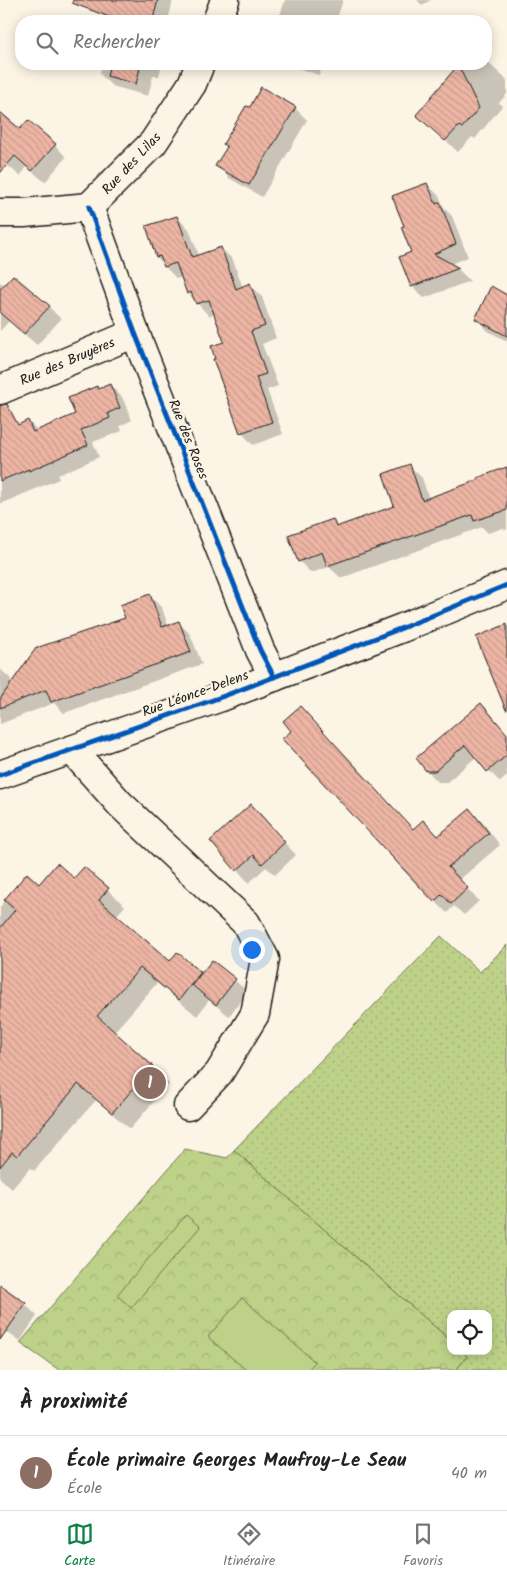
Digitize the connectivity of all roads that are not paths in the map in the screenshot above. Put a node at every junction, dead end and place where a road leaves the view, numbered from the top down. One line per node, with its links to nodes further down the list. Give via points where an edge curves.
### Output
1 (225, 0): 2 (street)
2 (219, 15)
3 (198, 70): 4 (street, Rue des Lilas, via 192,84 153,143)
4 (89, 207): 5 (street); 6 (street, Rue des Roses)
5 (0, 214)
6 (135, 333): 7 (street, Rue des Bruyères); 9 (street, Rue des Roses, via 260,650)
7 (0, 390)
8 (507, 585): 9 (street, Rue Léonce-Delens)
9 (274, 676): 10 (street, Rue Léonce-Delens)
10 (72, 750): 11 (street, Rue Léonce-Delens); 12 (street, via 120,804 246,923 265,959 255,1014 219,1074)
11 (0, 775)
12 (188, 1106)

